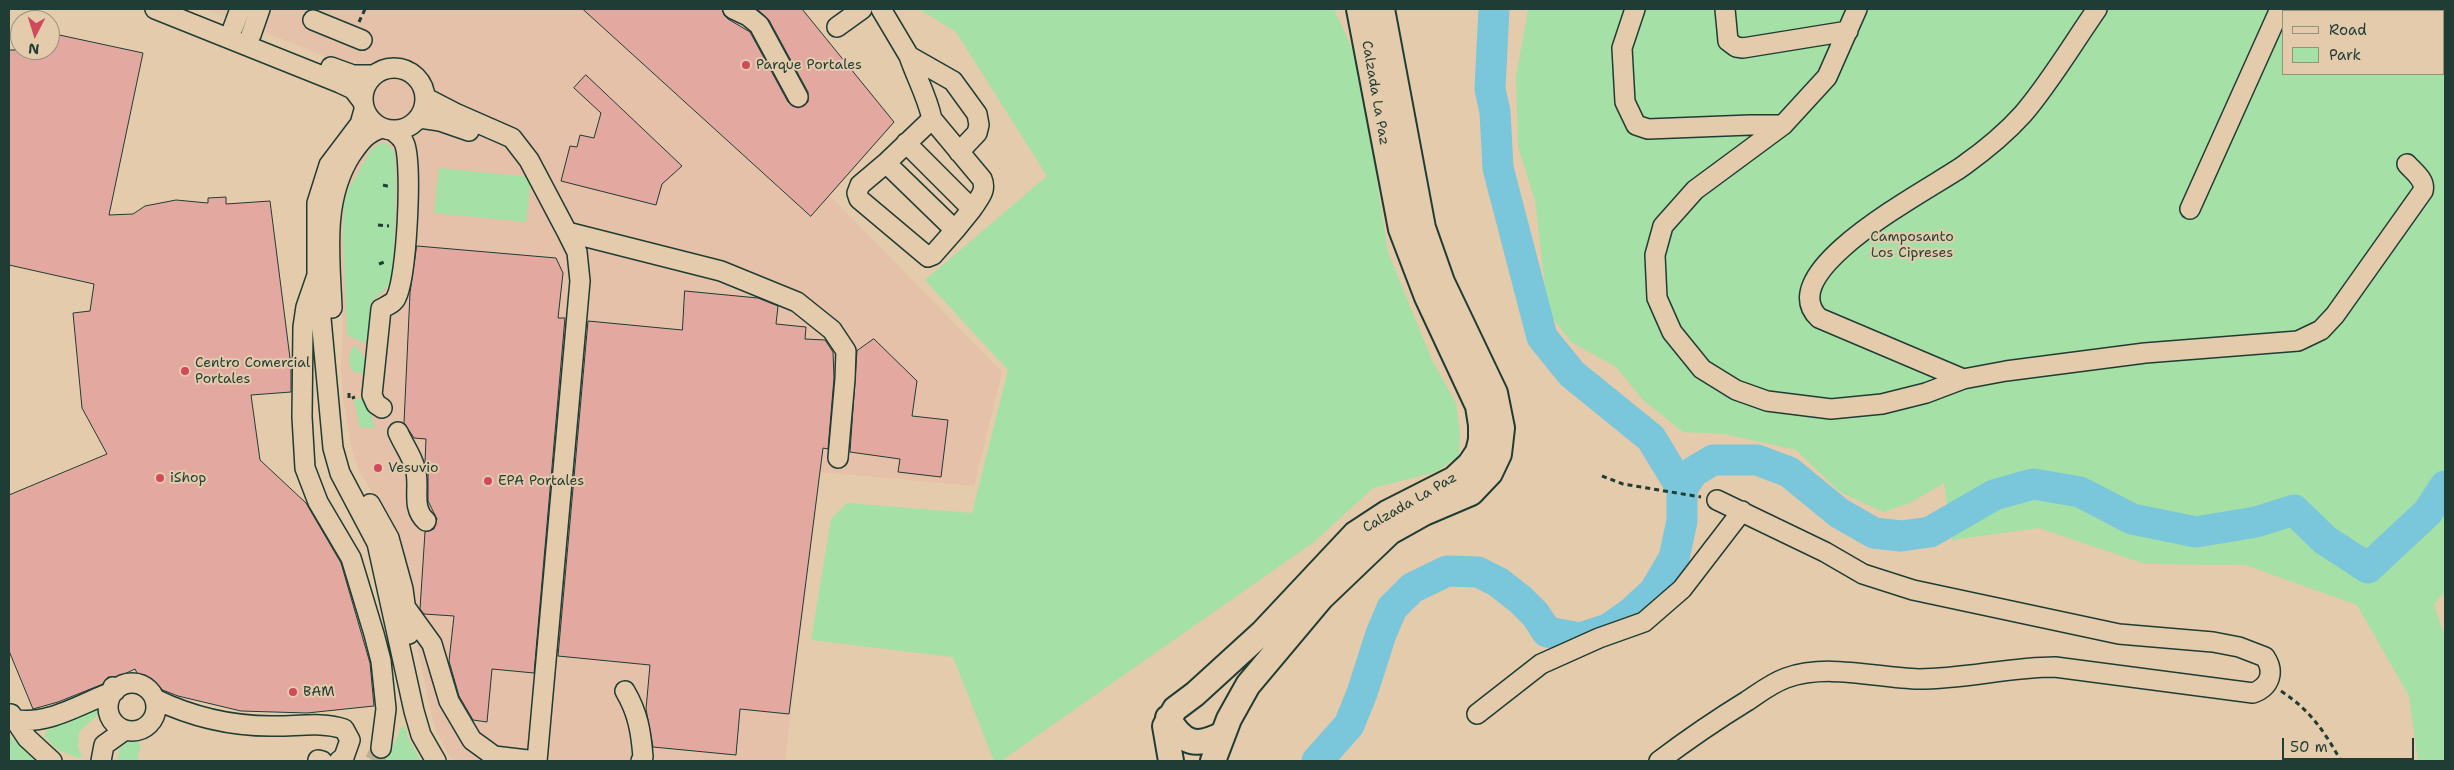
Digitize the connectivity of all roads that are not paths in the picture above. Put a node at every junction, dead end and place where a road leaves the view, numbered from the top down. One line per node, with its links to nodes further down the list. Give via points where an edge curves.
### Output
1 (155, 9): 27 (street, via 340,83 352,90)
2 (185, 9): 17 (street)
3 (240, 9): 17 (street)
4 (260, 9): 19 (street)
5 (733, 9): 24 (street, via 759,25)
6 (862, 9): 16 (street)
7 (881, 9): 21 (street)
8 (1360, 9): 57 (main road, Calzada La Paz, via 1401,229 1422,284 1474,397 1481,424 1479,446 1470,464 1454,479 1387,513 1356,534 1263,632)
9 (1382, 9): 59 (main road, Calzada La Paz, via 1423,228 1442,282 1495,392 1502,428 1499,454 1490,473 1471,493 1390,532 1334,585 1248,685)
10 (1635, 9): 30 (street, via 1622,48 1625,102 1636,125 1648,129)
11 (1725, 9): 18 (street, via 1728,41 1736,47)
12 (1857, 9): 18 (street)
13 (2097, 9): 44 (street, via 2023,114 1963,166 1858,234 1833,254 1817,276 1809,298 1811,310 1818,318)
14 (2280, 9): 38 (street)
15 (313, 20): 20 (street)
16 (837, 27)
17 (233, 28): 19 (street)
18 (1848, 31): 30 (street, via 1827,77)
19 (251, 34): 22 (street, via 354,76)
20 (362, 40)
21 (908, 56): 23 (street); 26 (street)
22 (374, 76): 25 (street, via 392,68 411,73 424,88); 27 (street, via 365,88)
23 (953, 81): 26 (street); 33 (street, via 978,114 979,125 977,133)
24 (798, 97)
25 (426, 98): 29 (street); 34 (street, via 512,138)
26 (928, 99): 28 (street)
27 (364, 106): 31 (street, via 374,123); 42 (street, via 360,124 328,165 321,184 317,203)
28 (932, 119): 32 (street); 33 (street)
29 (416, 122): 31 (street); 34 (street, via 440,122 479,135); 43 (street)
30 (1783, 125): 44 (street, via 1695,190 1663,226 1655,254 1657,298 1672,332 1702,369 1736,390 1768,401 1831,409 1882,404)
31 (388, 129): 41 (street, via 371,132 361,140 343,169 332,198); 43 (street, via 400,136 408,163)
32 (906, 143): 35 (street); 37 (street)
33 (959, 152): 37 (street, via 985,186)
34 (529, 160): 40 (street)
35 (886, 163): 39 (street); 39 (street, via 860,185 859,199 928,257)
36 (2407, 164): 44 (street, via 2423,181 2424,191 2321,330 2298,341 2145,354)
37 (972, 208): 39 (street)
38 (2190, 209)
39 (955, 230)
40 (567, 232): 47 (street, via 721,271 797,302 832,330 846,351); 66 (street, via 577,252 580,281)
41 (330, 246): 42 (street); 51 (street, via 335,388 342,443 350,472 389,538)
42 (317, 275): 60 (street, via 303,326 302,448 311,487 351,558 374,634 381,661 386,709); 64 (street, via 333,448 340,473 377,543 414,711 421,735)
43 (405, 282): 45 (street, via 396,300 381,309 372,398)
44 (1964, 379)
45 (382, 408)
46 (398, 432): 50 (street, via 416,470 416,498 420,516)
47 (838, 458)
48 (1717, 500): 49 (street)
49 (1742, 511): 56 (street, via 1682,588 1644,622 1541,664); 70 (street, via 1863,574 1913,590 2119,634 2213,642 2252,651 2269,663 2268,682 2253,693 2055,667 1918,679 1812,672 1786,678 1770,687 1696,733)
50 (426, 521)
51 (406, 608): 65 (street, via 422,708 437,750); 66 (street, via 432,644 449,701 472,740 494,756)
52 (119, 683): 54 (street, via 144,687); 55 (street, via 38,721 24,722); 58 (street, via 110,698 109,713 117,726)
53 (625, 691): 67 (street, via 641,728)
54 (155, 699): 58 (street, via 152,721 139,730); 63 (street, via 237,724 334,725 344,729 350,740 344,757)
55 (11, 713): 61 (street, via 27,738)
56 (1477, 714)
57 (1168, 718): 59 (main road, via 1182,737 1192,742 1202,744); 68 (main road, via 1165,734)
58 (125, 730): 62 (street, via 104,745)
59 (1223, 734): 69 (main road, Calzada La Paz)
60 (382, 748)
61 (52, 761)
62 (101, 761)
63 (339, 761)
64 (436, 761)
65 (445, 761)
66 (537, 761)
67 (641, 761)
68 (1171, 761)
69 (1212, 761)
70 (1659, 761)

